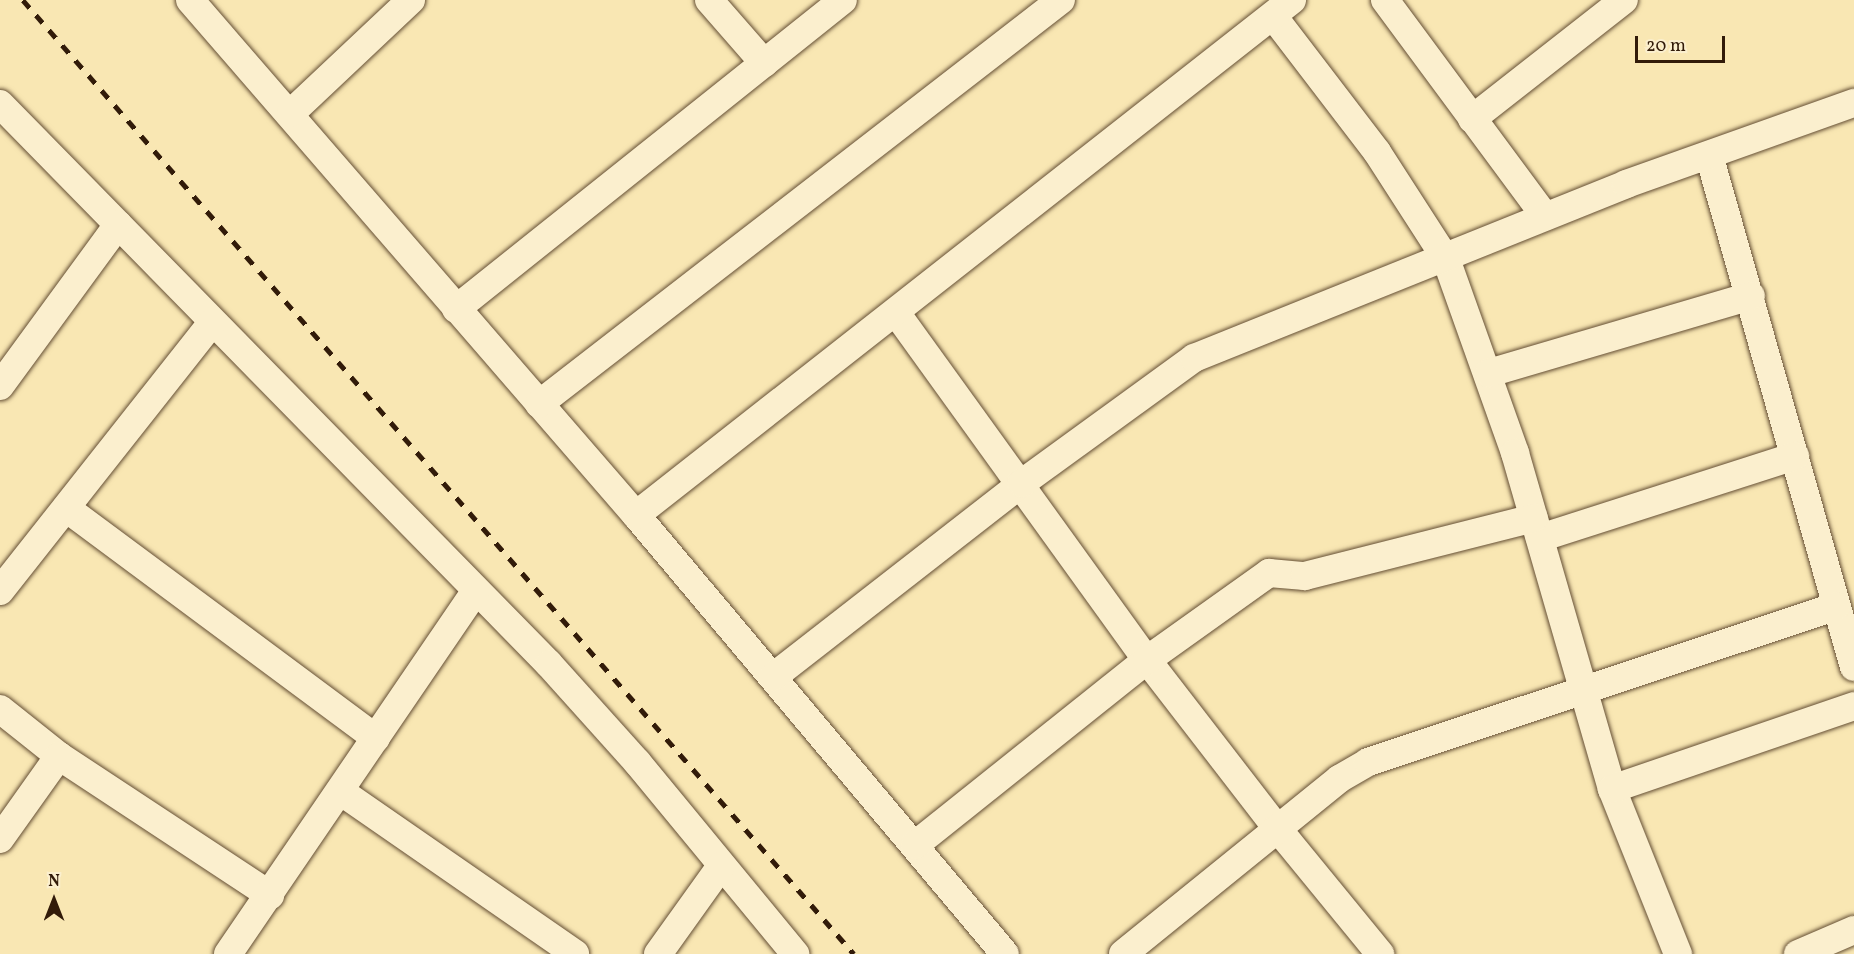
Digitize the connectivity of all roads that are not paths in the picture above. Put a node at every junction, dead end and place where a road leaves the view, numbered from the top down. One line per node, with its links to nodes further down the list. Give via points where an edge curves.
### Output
1 (190, 0): 12 (street)
2 (411, 0): 12 (street)
3 (709, 0): 9 (street)
4 (843, 0): 9 (street)
5 (1061, 0): 24 (street)
6 (1385, 0): 13 (street)
7 (1624, 0): 13 (street)
8 (1282, 8): 17 (street); 20 (street)
9 (764, 63): 19 (street)
10 (1854, 103): 14 (street)
11 (0, 104): 16 (street)
12 (291, 113): 19 (street)
13 (1472, 119): 15 (street)
14 (1709, 155): 15 (street); 18 (street)
15 (1545, 216): 17 (street)
16 (118, 225): 21 (street); 23 (street)
17 (1446, 259): 22 (street); 26 (street, via 1218,345 1194,358)
18 (1751, 296): 22 (street); 25 (street)
19 (456, 309): 24 (street)
20 (897, 314): 26 (street); 28 (street)
21 (212, 323): 27 (street); 31 (street)
22 (1489, 373): 29 (street)
23 (0, 387)
24 (539, 404): 28 (street)
25 (1795, 456): 29 (street); 32 (street)
26 (1022, 483): 33 (street); 35 (street)
27 (66, 508): 30 (street); 39 (street)
28 (636, 515): 35 (street)
29 (1537, 528): 33 (street, via 1305,576 1269,573); 36 (street)
30 (0, 591)
31 (475, 592): 39 (street); 46 (street, via 549,664)
32 (1836, 606): 34 (street); 36 (street)
33 (1148, 660): 43 (street); 45 (street)
34 (1854, 667)
35 (773, 677): 45 (street)
36 (1583, 693): 41 (street); 43 (street, via 1368,762 1339,779)
37 (1854, 706): 41 (street)
38 (0, 710): 40 (street)
39 (376, 738): 42 (street)
40 (59, 756): 44 (street); 47 (street)
41 (1612, 789): 56 (street)
42 (340, 791): 47 (street); 50 (street)
43 (1277, 828): 54 (street); 55 (street)
44 (0, 839)
45 (915, 845): 53 (street)
46 (721, 866): 51 (street); 52 (street)
47 (270, 895): 49 (street)
48 (1854, 930): 57 (street)
49 (238, 951)
50 (575, 954)
51 (658, 954)
52 (795, 954)
53 (1005, 954)
54 (1123, 954)
55 (1380, 954)
56 (1678, 954)
57 (1798, 954)

